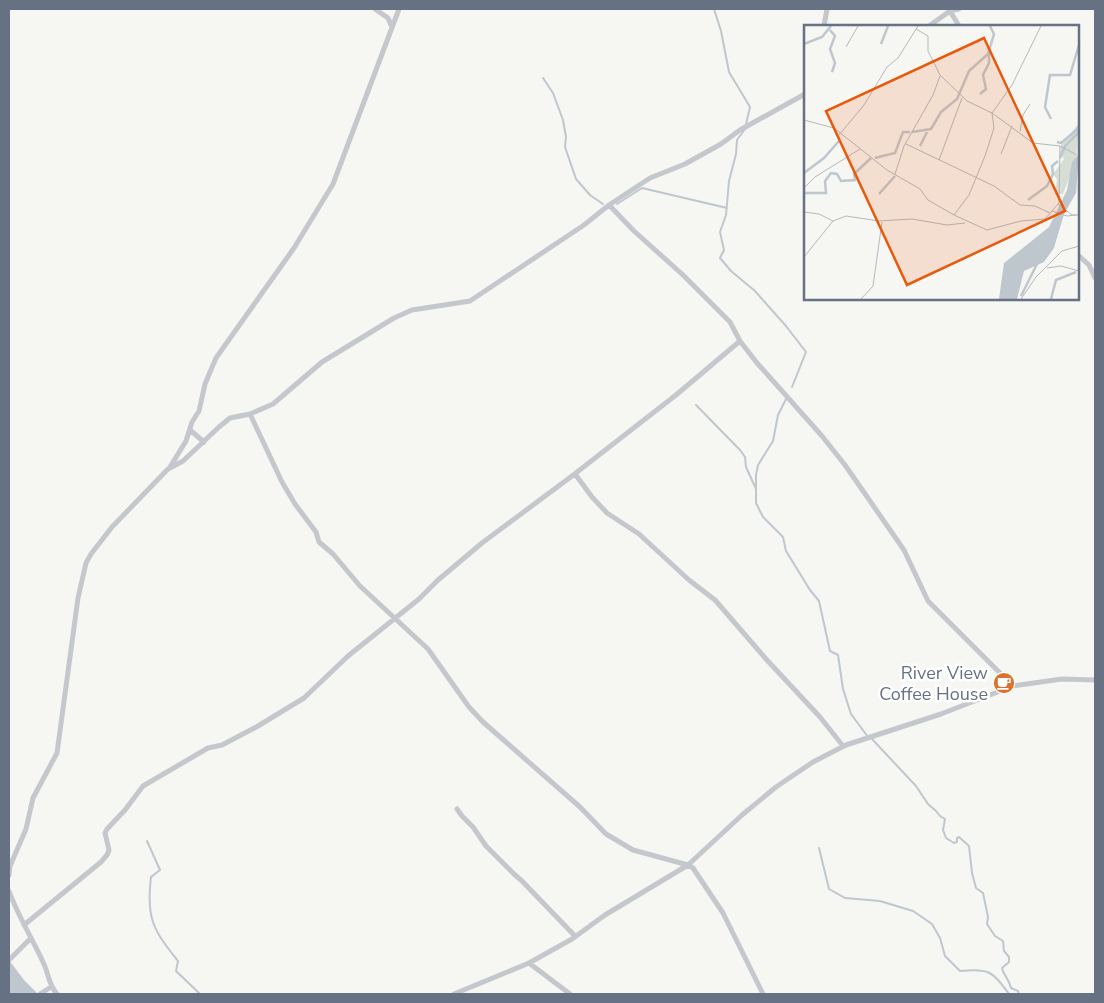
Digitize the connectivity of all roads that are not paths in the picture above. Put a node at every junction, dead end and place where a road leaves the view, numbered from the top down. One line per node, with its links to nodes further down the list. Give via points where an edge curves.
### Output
1 (375, 9): 6 (street)
2 (398, 9): 6 (street)
3 (827, 9): 7 (street)
4 (959, 9): 5 (street)
5 (950, 11): 8 (street); 9 (street)
6 (392, 25): 16 (street, via 333,184 294,248 216,358)
7 (824, 25)
8 (930, 25)
9 (958, 25)
10 (804, 95): 11 (street, via 685,164 650,178)
11 (609, 205): 14 (street, via 730,322); 15 (street, via 470,301 412,310 394,318 322,362 273,404)
12 (1079, 256): 13 (street, via 1089,265)
13 (1095, 278)
14 (740, 341): 19 (street); 22 (street, via 845,465 904,550 928,601)
15 (250, 414): 17 (street, via 230,418); 20 (street, via 294,504 316,532 319,542)
16 (190, 430): 17 (street); 18 (street)
17 (204, 442): 18 (street)
18 (168, 469): 26 (street, via 112,527 86,563 78,598 57,753 30,806 26,829)
19 (575, 474): 20 (street, via 482,543); 23 (street, via 607,513 639,534 715,600)
20 (396, 619): 25 (street, via 428,649 483,722 606,834 633,850); 28 (street, via 355,650 304,698 258,726 222,745 208,748 143,786 107,829 109,850 102,862)
21 (1095, 680): 22 (street, via 1062,679)
22 (1013, 686): 23 (street)
23 (843, 746): 25 (street, via 776,787)
24 (457, 810): 29 (street, via 486,846)
25 (688, 865): 29 (street); 38 (street, via 723,913)
26 (9, 875)
27 (9, 891): 28 (street)
28 (24, 925): 30 (street)
29 (575, 936): 32 (street)
30 (31, 938): 31 (street); 33 (street)
31 (10, 958)
32 (529, 963): 36 (street); 37 (street)
33 (51, 988): 34 (street); 35 (street)
34 (42, 993)
35 (57, 994)
36 (454, 994)
37 (570, 994)
38 (763, 994)

